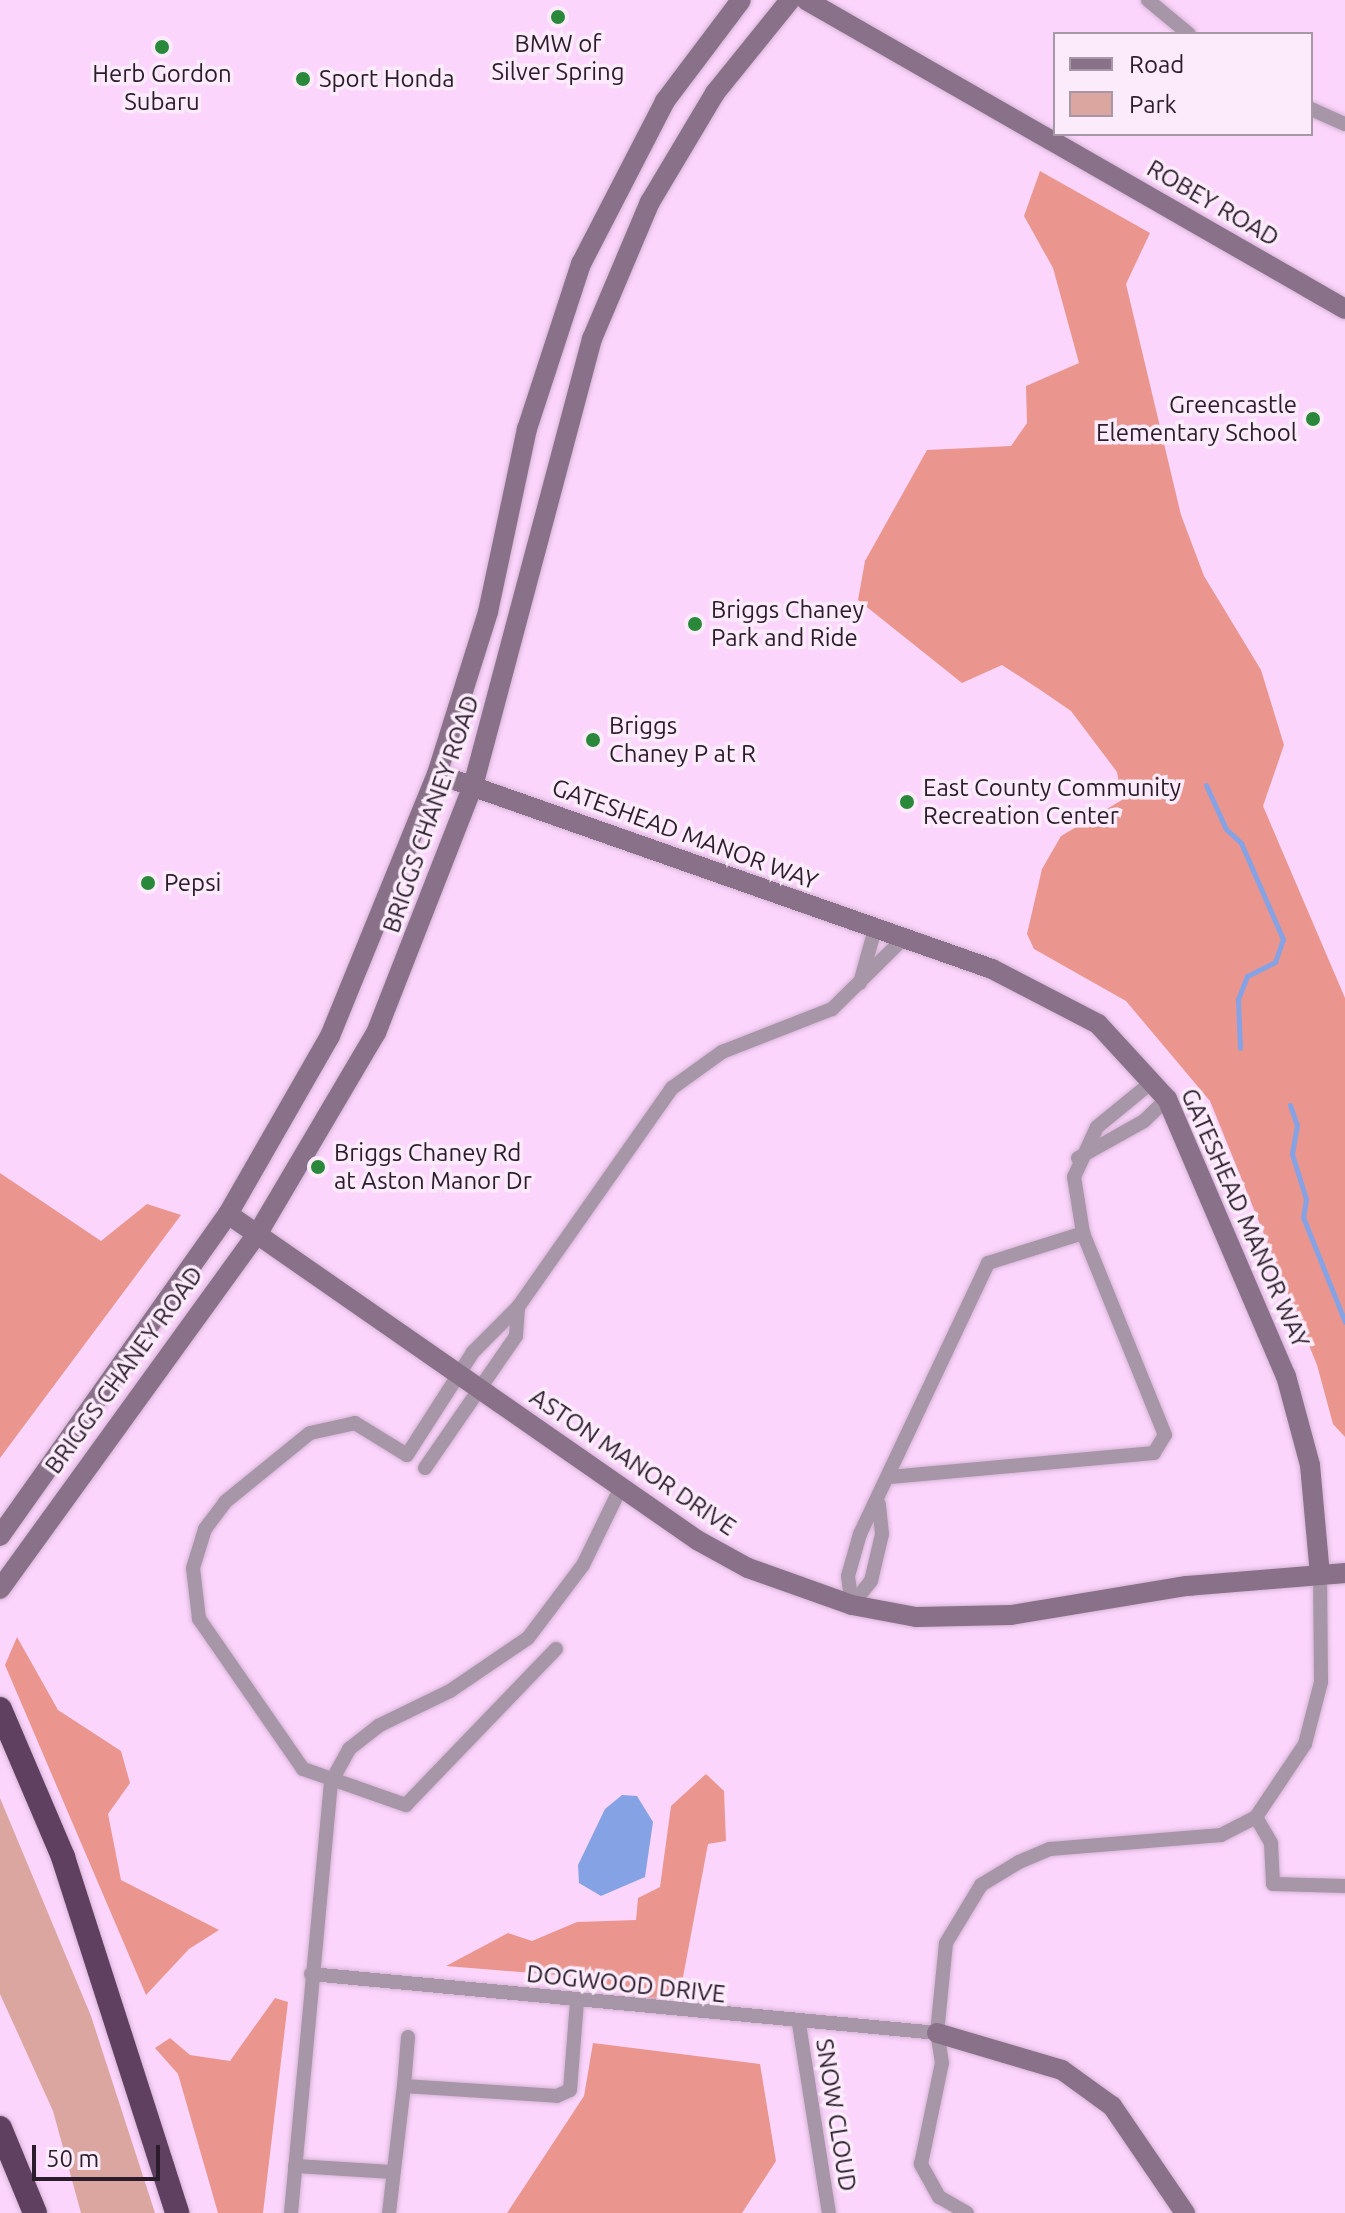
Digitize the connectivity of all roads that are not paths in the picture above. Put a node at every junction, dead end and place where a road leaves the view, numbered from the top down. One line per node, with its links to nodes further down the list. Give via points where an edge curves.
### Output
1 (741, 0): 9 (main road, BRIGGS CHANEY ROAD, via 665,101 581,264 527,429 488,612)
2 (790, 0): 10 (main road, BRIGGS CHANEY ROAD, via 715,93 650,202 592,339)
3 (806, 0): 8 (main road, ROBEY ROAD)
4 (1148, 0): 5 (street)
5 (1187, 32)
6 (1313, 110): 7 (street)
7 (1345, 124)
8 (1345, 309)
9 (437, 774): 10 (main road, GATESHEAD MANOR WAY); 17 (main road, BRIGGS CHANEY ROAD, via 330,1036)
10 (473, 786): 11 (main road, GATESHEAD MANOR WAY); 18 (main road, BRIGGS CHANEY ROAD, via 376,1033)
11 (875, 929): 12 (main road, GATESHEAD MANOR WAY); 13 (street)
12 (903, 939): 13 (street); 14 (main road, GATESHEAD MANOR WAY, via 1064,1001)
13 (860, 984): 20 (street, via 832,1009 722,1052 672,1088)
14 (1153, 1081): 15 (main road, GATESHEAD MANOR WAY); 16 (street, via 1097,1127)
15 (1167, 1099): 16 (street, via 1144,1121); 29 (main road, GATESHEAD MANOR WAY, via 1286,1376 1310,1465)
16 (1078, 1158): 19 (street)
17 (228, 1214): 18 (main road, ASTON MANOR DRIVE); 27 (main road, BRIGGS CHANEY ROAD)
18 (258, 1233): 21 (main road, ASTON MANOR DRIVE); 30 (main road, BRIGGS CHANEY ROAD)
19 (1083, 1233): 24 (street, via 988,1263); 24 (street, via 1165,1435 1154,1453)
20 (518, 1307): 21 (street); 22 (street, via 516,1336)
21 (458, 1374): 22 (main road, ASTON MANOR DRIVE); 34 (street, via 407,1455 355,1423 310,1433 225,1502 205,1529 193,1568 199,1619 293,1758)
22 (484, 1391): 23 (street); 25 (main road, ASTON MANOR DRIVE)
23 (425, 1468)
24 (890, 1477): 26 (street)
25 (620, 1489): 31 (main road, ASTON MANOR DRIVE, via 748,1568); 34 (street, via 583,1565 528,1638 450,1691 378,1726 349,1749)
26 (879, 1503): 31 (street, via 848,1576); 31 (street, via 882,1534 871,1581)
27 (0, 1536)
28 (1345, 1573): 29 (main road, ASTON MANOR DRIVE)
29 (1320, 1574): 31 (main road, ASTON MANOR DRIVE, via 1187,1586 1011,1615 916,1617); 35 (street, GATESHEAD MANOR WAY, via 1321,1682 1293,1772)
30 (0, 1589)
31 (852, 1605)
32 (556, 1649): 34 (street, via 406,1805)
33 (0, 1709): 47 (highway, via 63,1857)
34 (331, 1782): 37 (street)
35 (1256, 1817): 36 (street, via 1271,1843 1273,1884); 40 (street, via 1221,1835 1050,1849 981,1885 946,1943)
36 (1345, 1886)
37 (311, 1974): 38 (street, DOGWOOD DRIVE); 44 (street)
38 (577, 2001): 39 (street, DOGWOOD DRIVE); 42 (street, via 570,2090 557,2096)
39 (799, 2024): 40 (street, DOGWOOD DRIVE); 50 (street, SNOW CLOUD)
40 (937, 2033): 51 (street, via 942,2063 921,2164 939,2197); 52 (main road, via 1062,2070 1112,2106)
41 (408, 2037): 42 (street)
42 (404, 2086): 45 (street)
43 (0, 2128): 46 (highway)
44 (295, 2166): 45 (street); 48 (street)
45 (393, 2172): 49 (street)
46 (35, 2213)
47 (177, 2213)
48 (291, 2213)
49 (389, 2213)
50 (829, 2213)
51 (967, 2213)
52 (1185, 2213)

